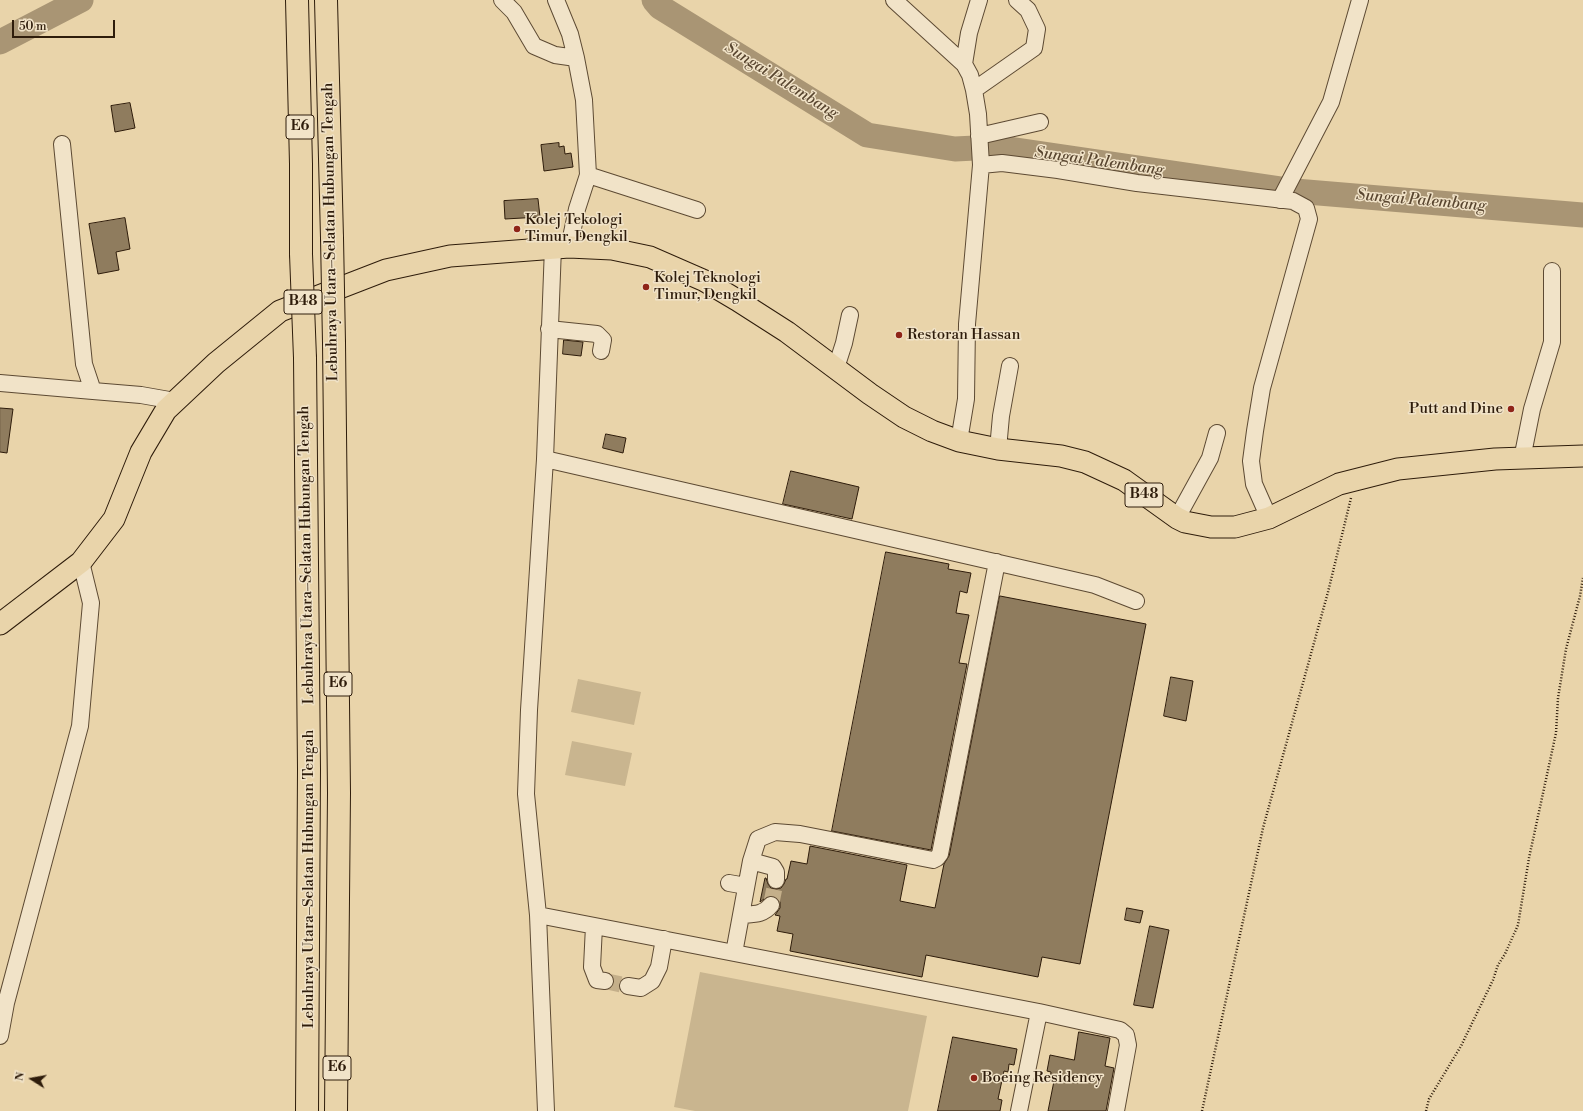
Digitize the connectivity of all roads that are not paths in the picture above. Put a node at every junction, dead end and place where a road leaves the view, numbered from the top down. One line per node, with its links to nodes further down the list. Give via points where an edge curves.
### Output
1 (297, 0): 54 (highway, Lebuhraya Utara–Selatan Hubungan Tengah / E6, bridge, via 305,358 309,769)
2 (326, 0): 55 (highway, Lebuhraya Utara–Selatan Hubungan Tengah / E6, bridge, via 334,342 339,793)
3 (502, 0): 9 (street, via 514,12 534,46 555,55)
4 (556, 0): 9 (street, via 570,34)
5 (894, 0): 10 (street)
6 (979, 0): 10 (street, via 969,33)
7 (1018, 0): 11 (street, via 1028,10 1037,29 1034,48)
8 (1360, 0): 16 (street, via 1331,102)
9 (576, 58): 15 (street, via 584,100)
10 (964, 64): 11 (street)
11 (974, 90): 14 (street)
12 (1040, 122): 14 (street)
13 (62, 144): 26 (street, via 84,364)
14 (980, 148): 16 (street, via 1002,163 1137,183); 29 (street, via 967,324 966,399)
15 (588, 175): 17 (street); 18 (street)
16 (1282, 198): 35 (street, via 1306,208 1309,219 1262,388 1255,431 1251,461 1254,484)
17 (697, 210)
18 (561, 247): 21 (street); 24 (main road, B48, via 612,249 650,257 671,265 737,300); 27 (main road, B48, via 450,256 386,270 280,311 216,363)
19 (1552, 271): 33 (street, via 1552,342 1532,409)
20 (850, 315): 24 (street)
21 (549, 329): 22 (street, via 597,334 603,340); 32 (street)
22 (601, 351)
23 (1010, 366): 30 (street)
24 (836, 368): 29 (main road, B48, via 904,417)
25 (0, 383): 26 (street)
26 (93, 391): 27 (street)
27 (175, 401): 36 (main road, B48, via 166,410 141,452 114,519)
28 (1216, 433): 34 (street, via 1210,458)
29 (959, 441): 30 (main road, B48)
30 (998, 450): 34 (main road, B48, via 1061,456 1085,462 1124,480)
31 (1583, 456): 33 (main road, B48)
32 (545, 459): 37 (street); 45 (street, via 526,794)
33 (1522, 459): 35 (main road, B48, via 1495,458 1398,469 1339,484)
34 (1177, 518): 35 (main road, B48, via 1211,528 1235,527)
35 (1269, 518)
36 (81, 562): 39 (main road, B48); 53 (street, via 91,603 80,726 6,1004)
37 (997, 562): 38 (street, via 1096,585); 40 (street, via 940,854 937,858 933,860 800,834 775,832 758,839)
38 (1136, 601)
39 (0, 624)
40 (752, 861): 41 (street, via 773,867); 43 (street)
41 (776, 876)
42 (729, 883): 43 (street)
43 (746, 886): 46 (street)
44 (771, 905): 46 (street, via 760,914)
45 (538, 915): 47 (street); 56 (street)
46 (741, 915): 49 (street)
47 (594, 926): 48 (street); 50 (street, via 592,967)
48 (664, 939): 49 (street); 51 (street, via 659,968 652,980)
49 (734, 953): 52 (street)
50 (601, 981)
51 (634, 987)
52 (1039, 1012): 57 (street); 58 (street, via 1112,1027 1126,1035 1128,1045)
53 (0, 1036)
54 (307, 1111)
55 (336, 1111)
56 (546, 1111)
57 (1019, 1111)
58 (1116, 1111)

